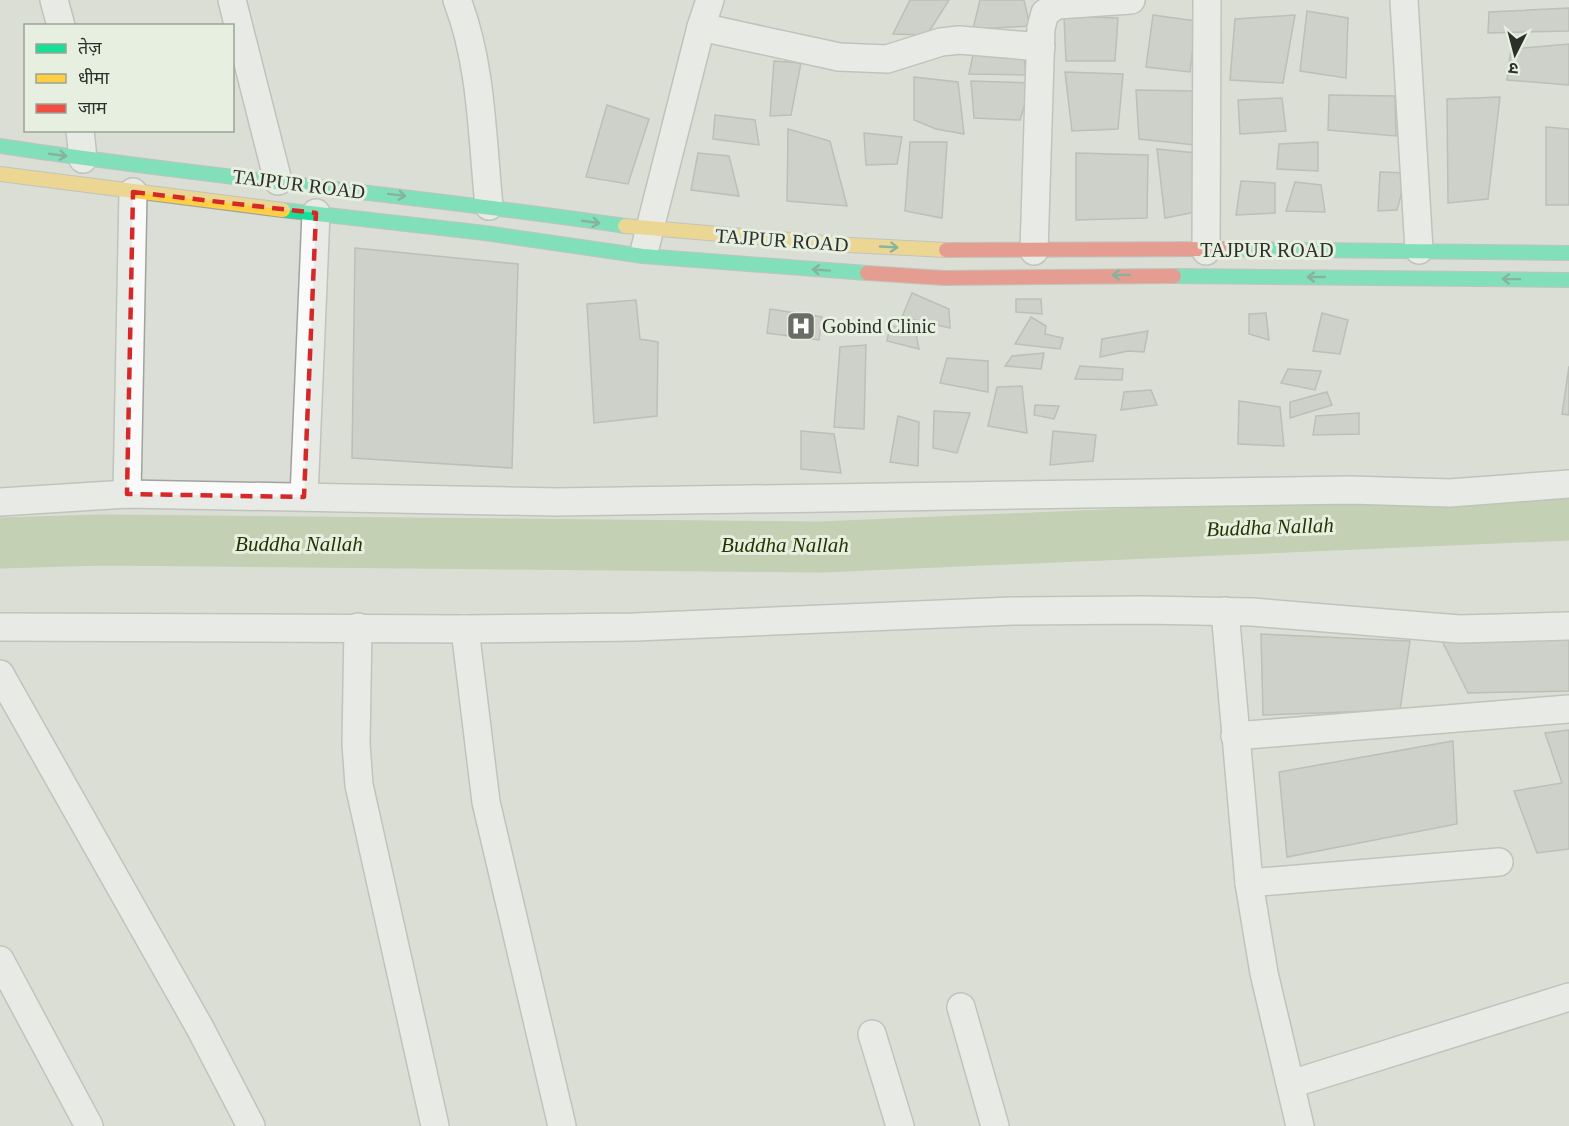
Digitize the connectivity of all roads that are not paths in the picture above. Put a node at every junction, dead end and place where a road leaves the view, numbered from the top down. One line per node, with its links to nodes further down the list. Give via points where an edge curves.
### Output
1 (54, 0): 9 (street)
2 (232, 0): 16 (street)
3 (457, 0): 18 (street, via 474,67)
4 (710, 0): 10 (street)
5 (1131, 0): 8 (street)
6 (1207, 0): 23 (street)
7 (1404, 0): 21 (street)
8 (1044, 7): 11 (street)
9 (60, 24)
10 (701, 27): 11 (street, via 839,57 887,59 959,40); 20 (street)
11 (1041, 47): 22 (street)
12 (80, 132): 14 (street)
13 (0, 147): 14 (main road, TAJPUR ROAD, one-way to 14)
14 (83, 159): 16 (main road, TAJPUR ROAD)
15 (0, 174): 17 (main road, TAJPUR ROAD)
16 (279, 181): 18 (main road, TAJPUR ROAD, one-way to 18)
17 (133, 192): 19 (main road, TAJPUR ROAD); 28 (street)
18 (489, 206): 20 (main road, TAJPUR ROAD, one-way to 20)
19 (316, 213): 25 (main road, TAJPUR ROAD); 29 (street)
20 (650, 230): 22 (main road, TAJPUR ROAD, one-way to 22, via 945,250); 25 (street)
21 (1419, 250): 23 (main road, TAJPUR ROAD); 24 (main road, TAJPUR ROAD)
22 (1034, 251): 23 (main road, TAJPUR ROAD)
23 (1206, 251)
24 (1569, 253)
25 (643, 256): 26 (main road, TAJPUR ROAD, one-way to 25, via 1124,275 944,278)
26 (1569, 280)
27 (1569, 484): 29 (street, via 1450,493 1350,490 557,502)
28 (127, 494): 29 (street); 30 (street)
29 (304, 497)
30 (0, 502)
31 (1225, 611): 32 (street, via 1459,629); 35 (street, via 1012,611 635,627); 38 (street)
32 (1569, 626)
33 (0, 627): 34 (street)
34 (358, 627): 35 (street); 48 (street, via 359,785)
35 (465, 629): 49 (street, via 486,802)
36 (0, 674): 47 (street)
37 (1569, 709): 38 (street)
38 (1235, 736): 40 (street)
39 (1499, 862): 40 (street)
40 (1249, 883): 45 (street, via 1264,973)
41 (0, 960): 46 (street)
42 (1569, 997): 45 (street)
43 (961, 1007): 51 (street)
44 (872, 1034): 50 (street)
45 (1291, 1084): 52 (street)
46 (89, 1126)
47 (251, 1126)
48 (435, 1126)
49 (562, 1126)
50 (900, 1126)
51 (995, 1126)
52 (1300, 1126)

